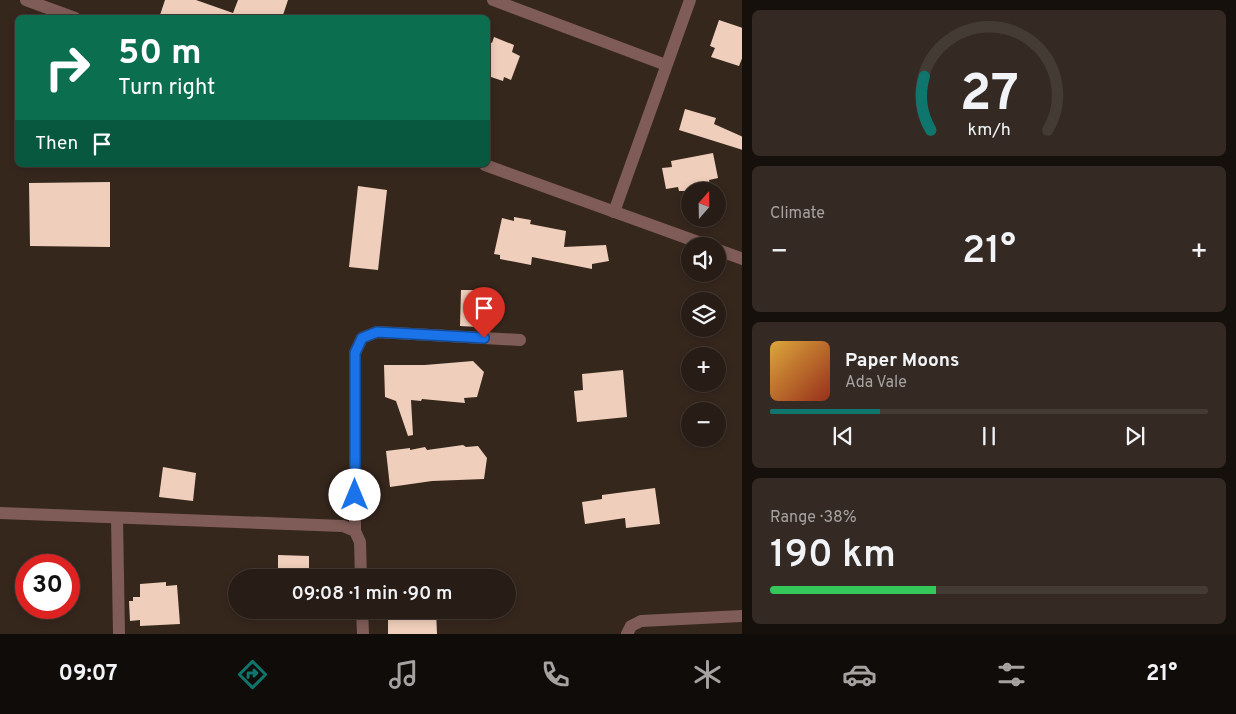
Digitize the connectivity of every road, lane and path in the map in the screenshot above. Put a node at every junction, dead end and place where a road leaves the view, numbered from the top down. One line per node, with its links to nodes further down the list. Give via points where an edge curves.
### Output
1 (26, 0): 4 (street)
2 (493, 0): 5 (street)
3 (690, 0): 5 (street)
4 (67, 15)
5 (666, 66): 7 (street)
6 (490, 167): 7 (street)
7 (614, 212): 8 (street)
8 (683, 237)
9 (726, 253): 10 (street)
10 (742, 258)
11 (520, 340): 14 (street, via 377,332 362,338 355,353)
12 (0, 514): 13 (street)
13 (117, 518): 14 (street, via 343,526); 18 (street)
14 (355, 531): 15 (street, via 360,542)
15 (361, 569)
16 (742, 616): 20 (street, via 641,621 631,626)
17 (362, 619): 19 (street)
18 (119, 634)
19 (363, 634)
20 (627, 634)

